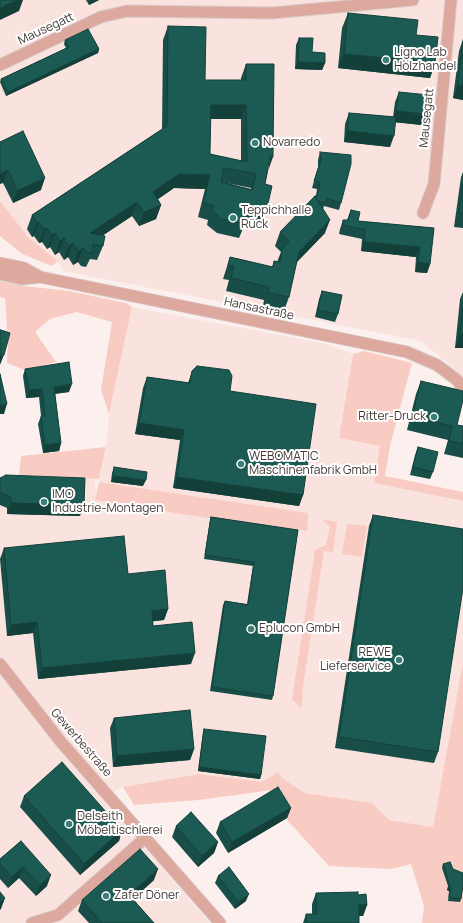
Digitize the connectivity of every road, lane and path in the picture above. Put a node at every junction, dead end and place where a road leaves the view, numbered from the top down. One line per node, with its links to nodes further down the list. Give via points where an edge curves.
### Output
1 (414, 0): 3 (street, Mausegatt, via 272,13 127,11 101,17)
2 (451, 0): 4 (street, Mausegatt, via 434,184)
3 (0, 65)
4 (423, 213)
5 (0, 263): 7 (street, Hansastraße, via 24,268)
6 (0, 274): 7 (street, Hansastraße, via 22,279)
7 (40, 277): 8 (street, Hansastraße, via 407,352 437,365 457,380)
8 (463, 388)
9 (0, 664): 10 (street, Gewerbestraße, via 61,742)
10 (145, 838): 11 (street, via 58,915); 12 (street, Gewerbestraße)
11 (32, 923)
12 (220, 923)

